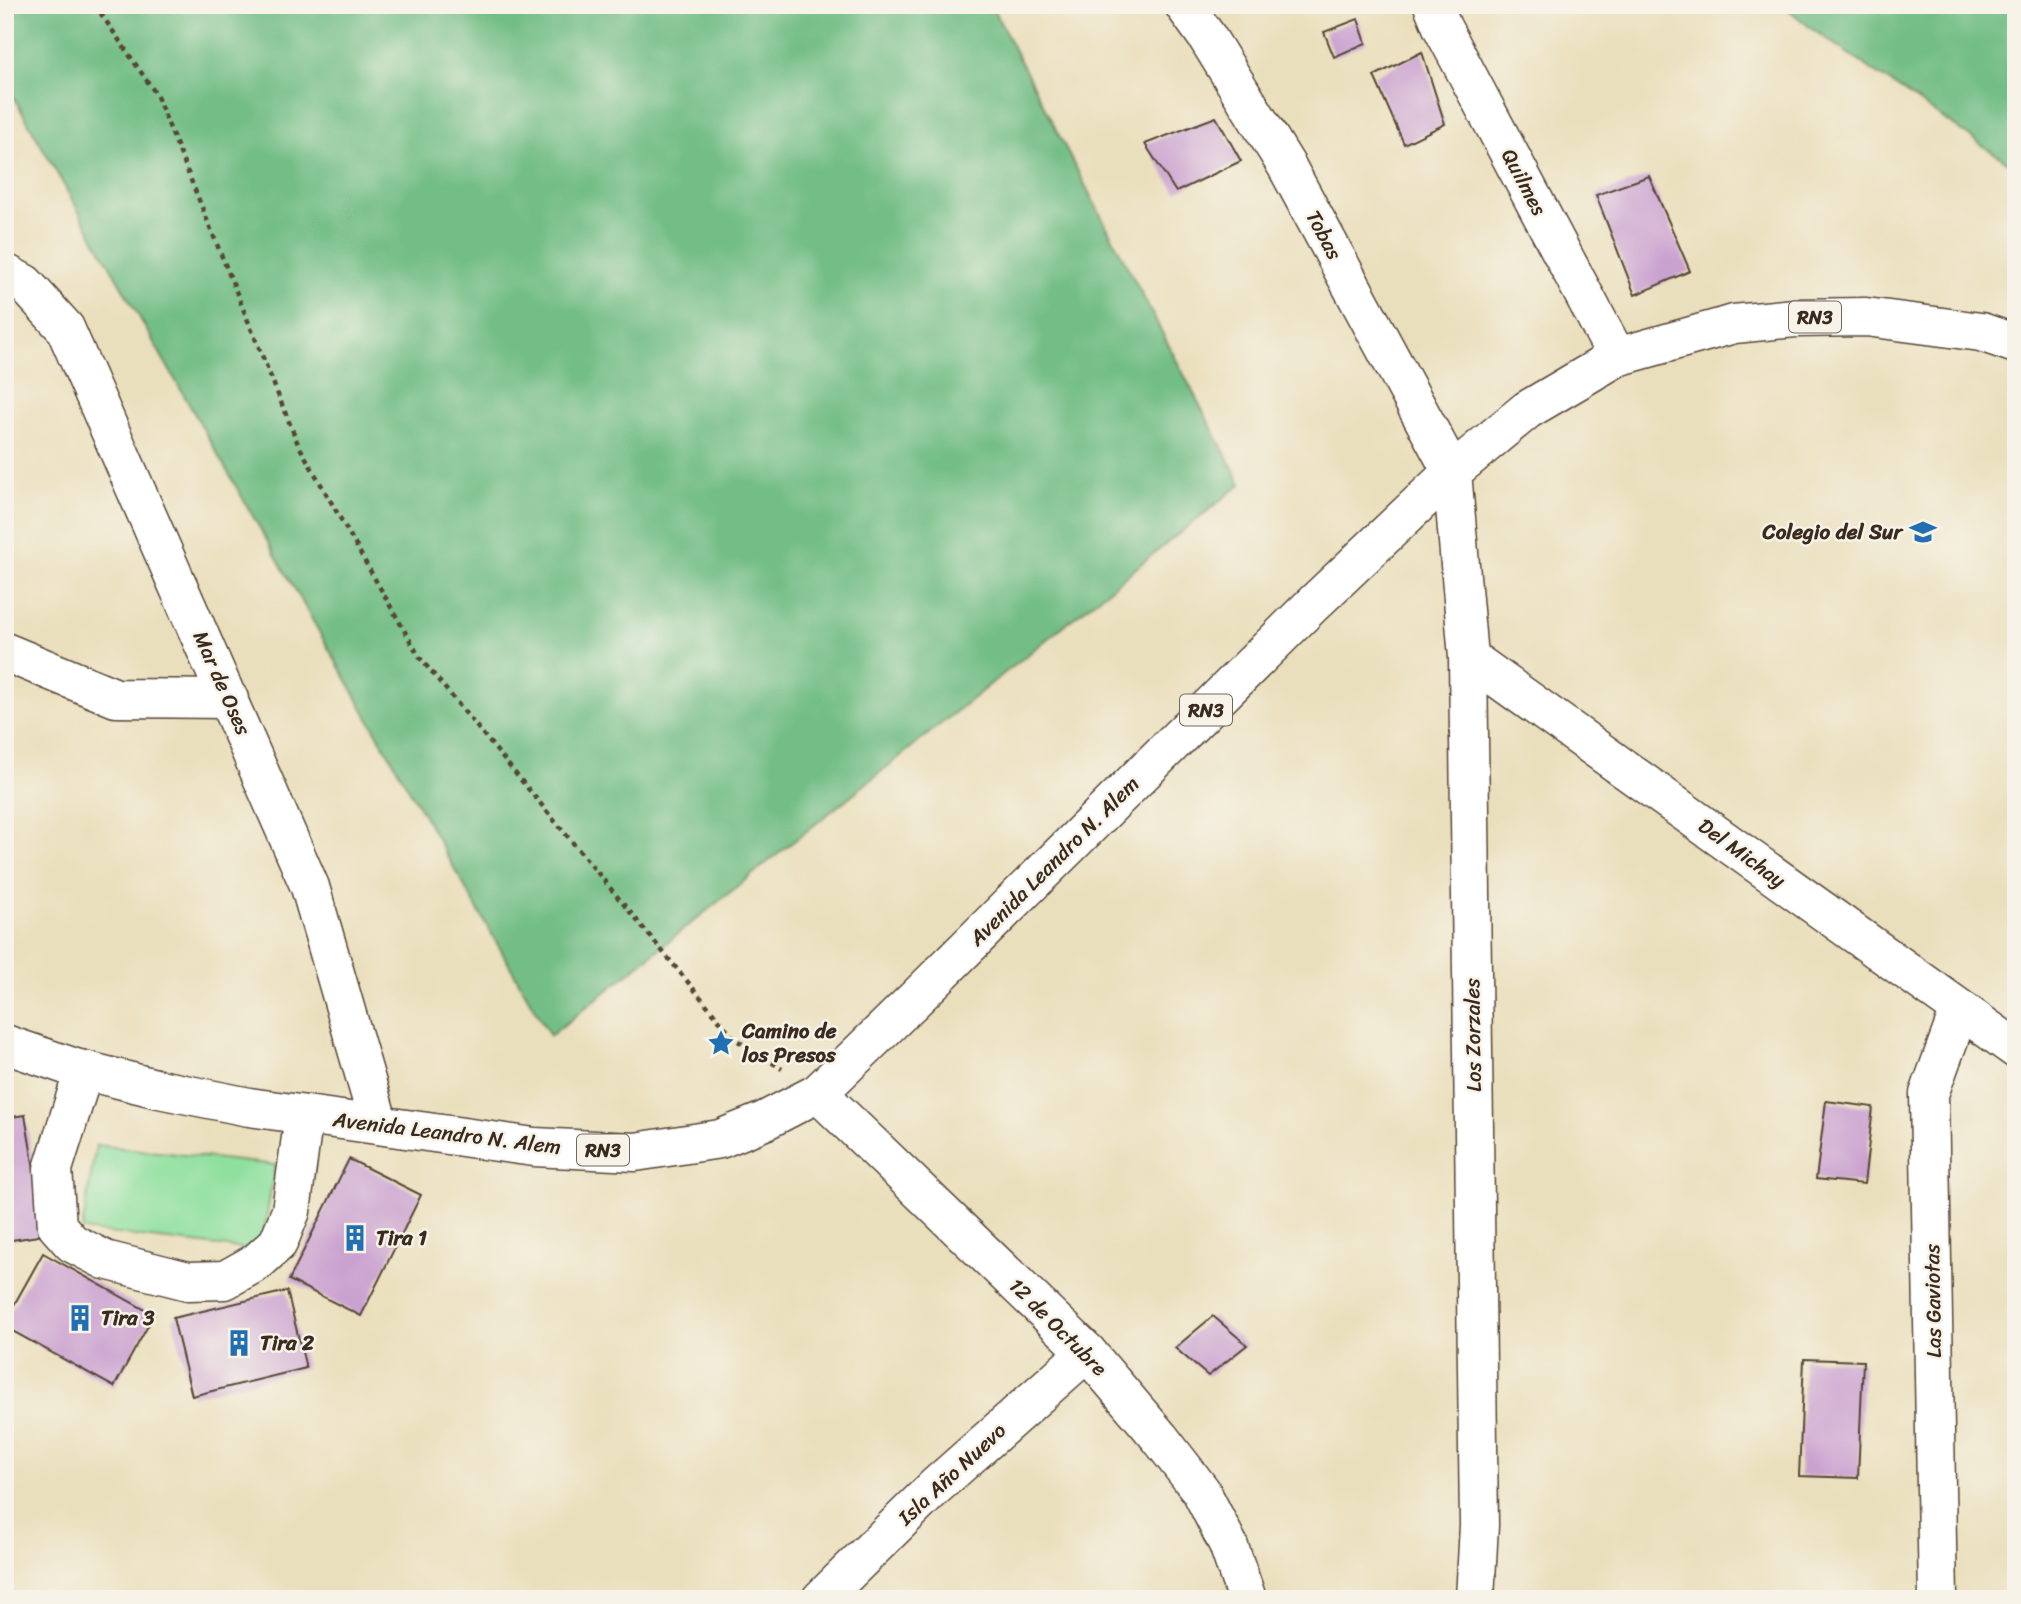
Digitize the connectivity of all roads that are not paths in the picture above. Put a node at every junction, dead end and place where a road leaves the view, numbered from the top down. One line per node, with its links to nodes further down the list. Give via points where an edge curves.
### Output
1 (1184, 5): 6 (main road, Tobas, via 1286,165)
2 (1433, 5): 5 (main road, Quilmes)
3 (5, 273): 9 (main road, Mar de Oses, via 25,284 65,328)
4 (2016, 344): 5 (main road, Avenida Leandro N. Alem / RN3, via 1981,332 1866,317 1795,318 1734,324)
5 (1617, 357): 6 (main road, Avenida Leandro N. Alem / RN3, via 1527,410)
6 (1452, 472): 8 (main road, Los Zorzales); 14 (main road, Avenida Leandro N. Alem / RN3)
7 (5, 652): 9 (main road, via 116,698)
8 (1468, 657): 10 (main road, Del Michay); 20 (main road, Los Zorzales, via 1479,1525)
9 (229, 699): 16 (main road, Mar de Oses, via 310,887)
10 (1960, 1009): 12 (main road, Del Michay); 21 (main road, Las Gaviotas, via 1929,1094)
11 (5, 1044): 13 (main road, Avenida Leandro N. Alem / RN3)
12 (2016, 1049)
13 (84, 1070): 15 (main road, Avenida Leandro N. Alem / RN3, via 159,1089); 15 (main road, via 52,1169 57,1226 72,1243 105,1260 188,1281 225,1280 257,1262 278,1243 291,1211)
14 (818, 1093): 16 (main road, Avenida Leandro N. Alem / RN3, via 720,1139 635,1152 534,1147); 17 (main road, 12 de Octubre)
15 (304, 1115): 16 (main road, Avenida Leandro N. Alem / RN3)
16 (379, 1125)
17 (1087, 1352): 18 (main road, Isla Año Nuevo, via 936,1486); 19 (main road, 12 de Octubre, via 1201,1491 1228,1544)
18 (821, 1599)
19 (1247, 1599)
20 (1475, 1599)
21 (1938, 1599)

